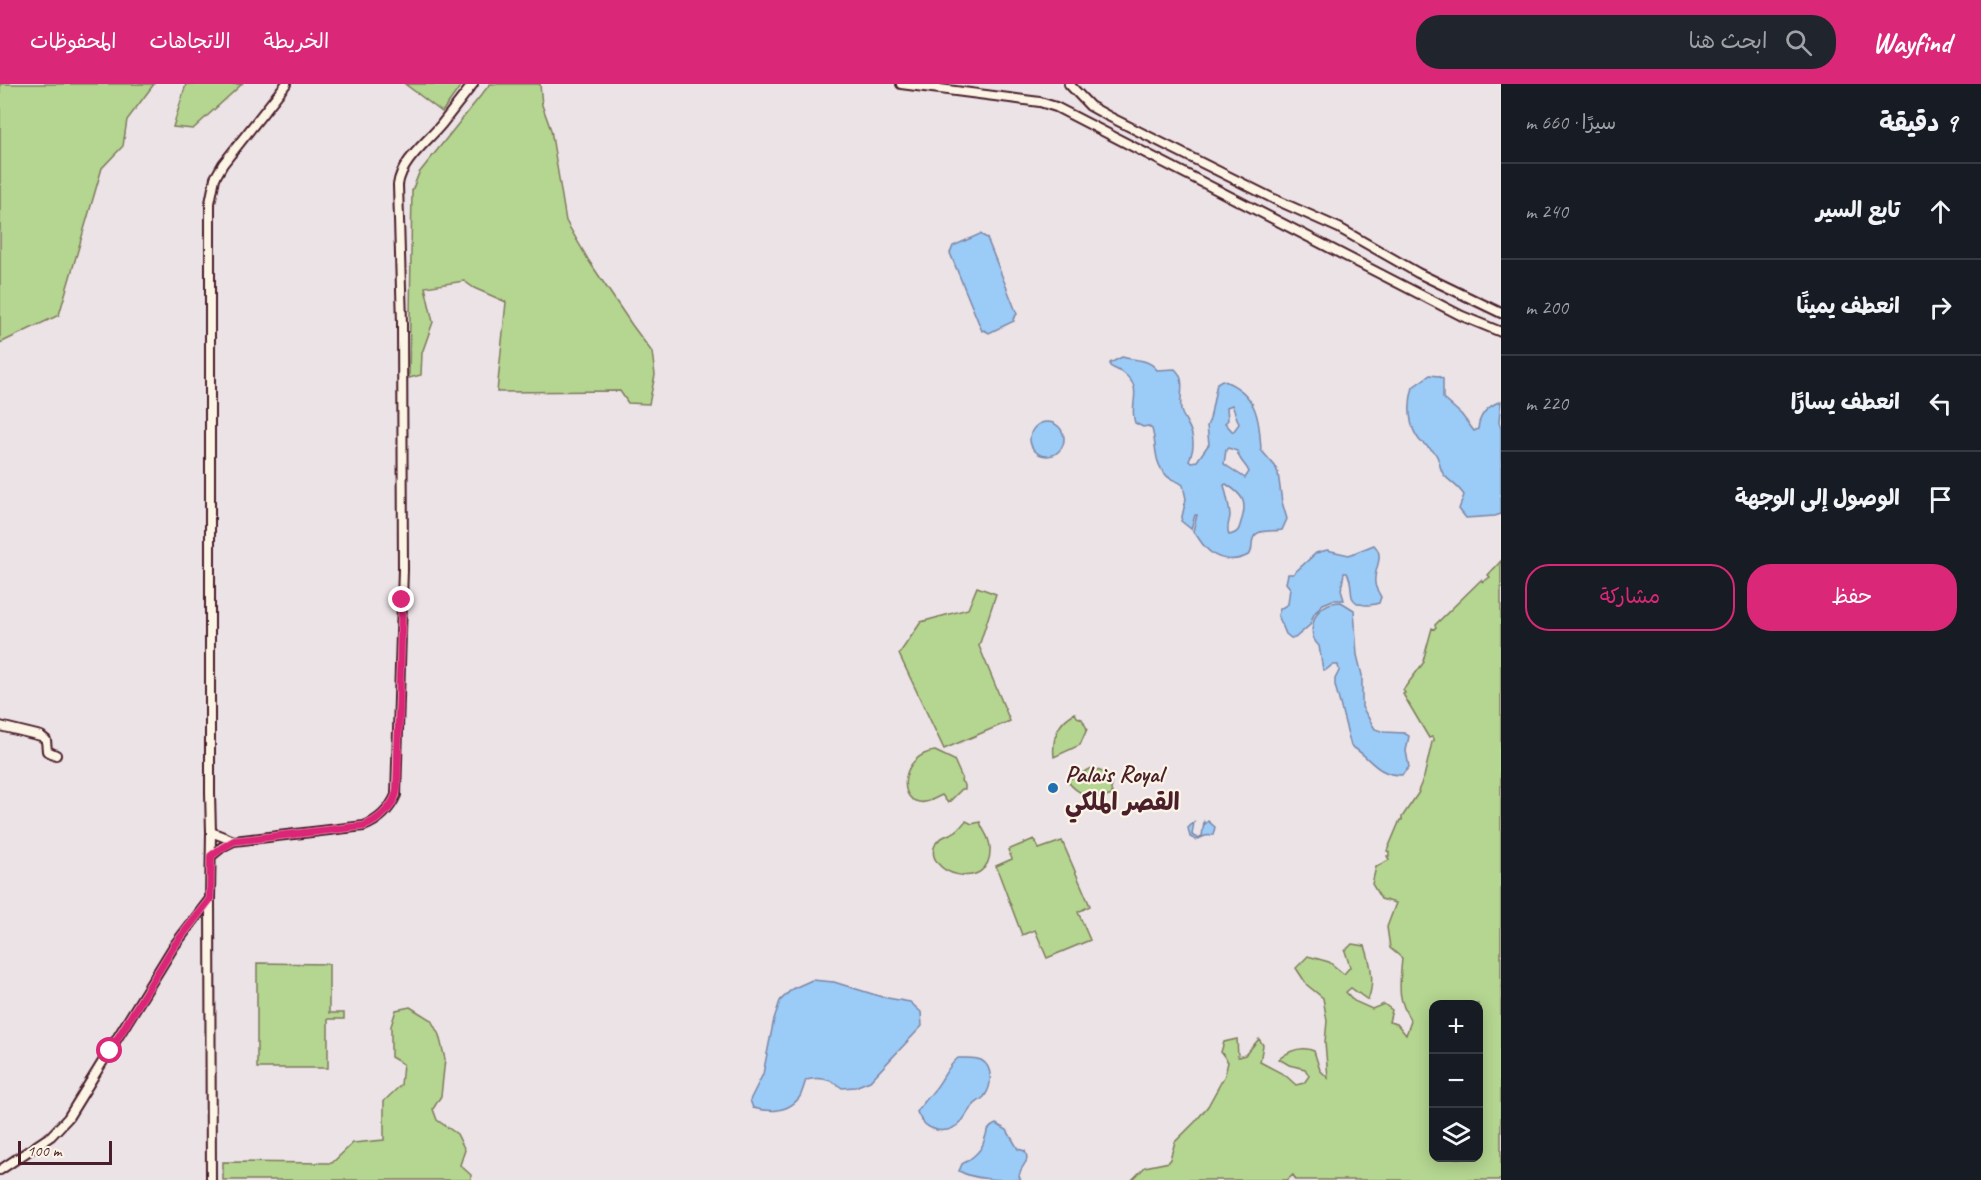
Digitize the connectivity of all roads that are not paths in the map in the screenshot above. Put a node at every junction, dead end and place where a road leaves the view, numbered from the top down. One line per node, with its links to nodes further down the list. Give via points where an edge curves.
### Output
1 (286, 84): 9 (street, via 218,172 210,203)
2 (473, 84): 10 (street, via 398,178 403,569 396,795 387,810 364,826)
3 (901, 84): 6 (street, via 1056,107 1462,316)
4 (1069, 84): 5 (street, via 1090,106 1108,116 1339,228 1418,273)
5 (1501, 313)
6 (1501, 332)
7 (0, 726): 8 (street, via 40,736 46,740 47,751)
8 (56, 755)
9 (211, 832): 10 (street); 11 (street)
10 (234, 841): 11 (street)
11 (211, 856): 12 (street)
12 (210, 899): 13 (street, via 174,946 68,1118 51,1136); 14 (street)
13 (0, 1170)
14 (211, 1180)

